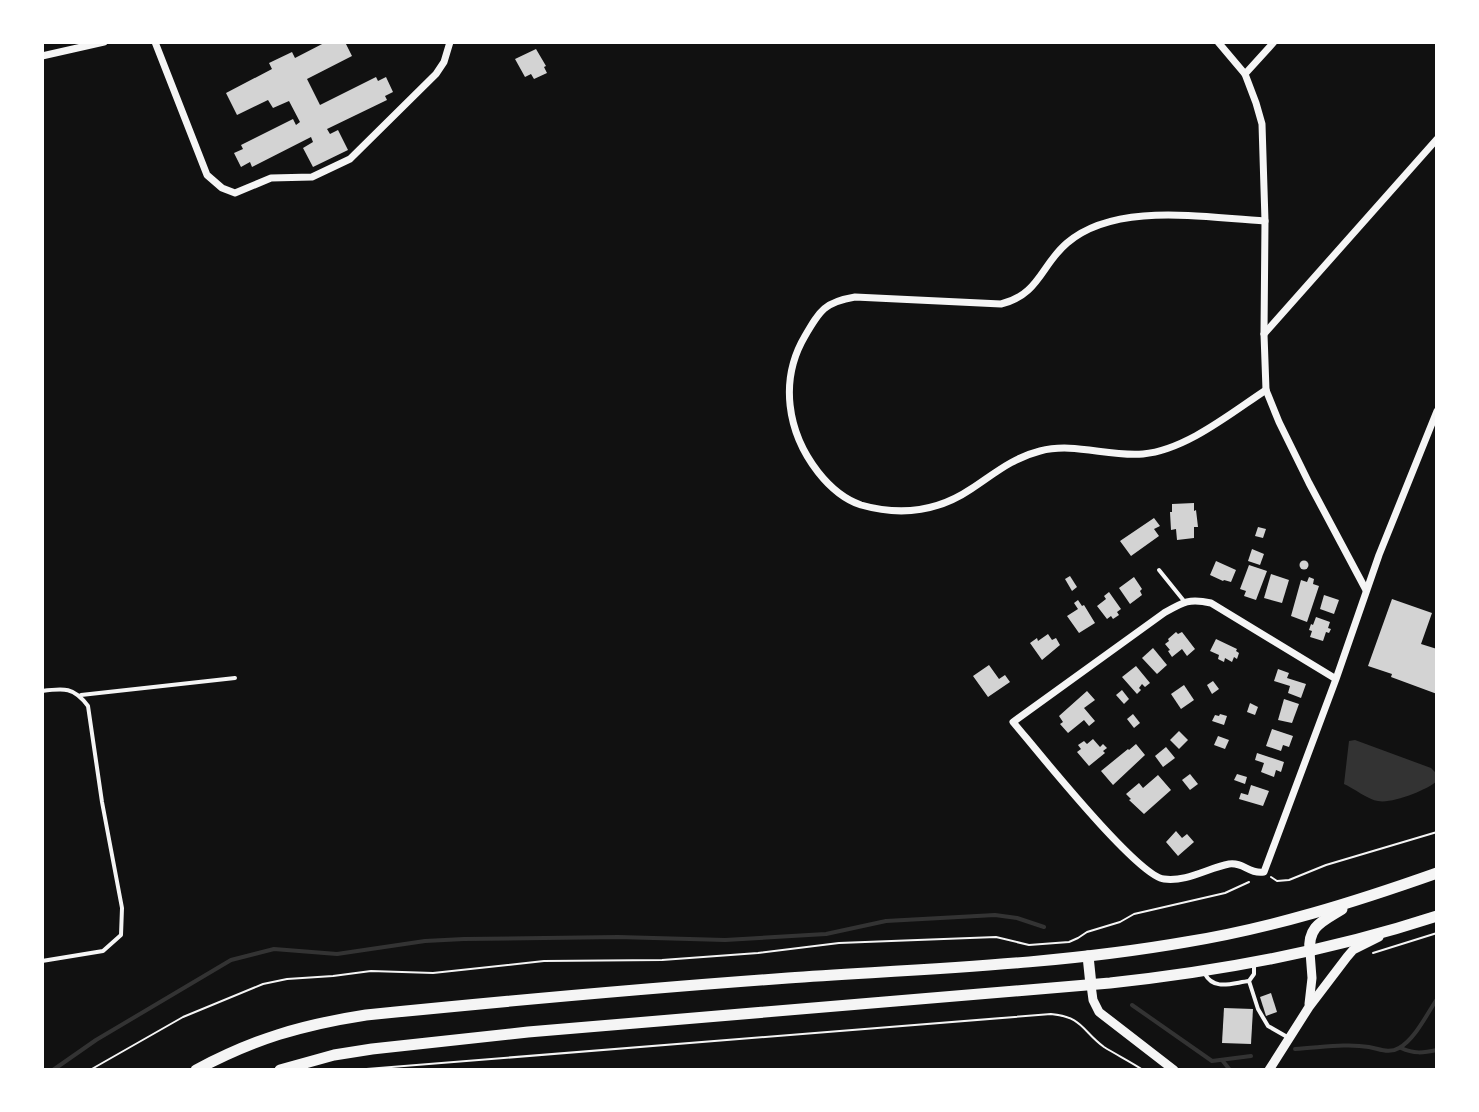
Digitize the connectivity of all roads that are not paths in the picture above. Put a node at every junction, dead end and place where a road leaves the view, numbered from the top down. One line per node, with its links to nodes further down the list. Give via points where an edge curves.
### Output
1 (104, 42): 6 (street)
2 (155, 42): 3 (street, via 207,175 235,193 271,178 312,177 350,159 436,74)
3 (450, 42)
4 (1218, 42): 7 (street)
5 (1274, 42): 7 (street)
6 (42, 56)
7 (1245, 74): 9 (street, via 1262,124)
8 (1437, 139): 10 (street)
9 (1265, 221): 10 (street); 11 (street, via 1139,215 1108,222 1068,242 1026,293 1001,304 837,300 826,306 801,343 789,394 799,444 833,489 858,504 921,511 954,499 1011,461 1042,450 1158,451 1198,435)
10 (1264, 334): 11 (street)
11 (1266, 390): 14 (street)
12 (1437, 411): 14 (street)
13 (1159, 570): 15 (lane)
14 (1366, 590): 17 (street)
15 (1184, 601): 17 (street, via 1211,603); 17 (street, via 1013,722 1118,844 1154,876 1176,879 1229,864 1264,872)
16 (235, 678): 19 (lane)
17 (1336, 679)
18 (42, 691): 19 (lane, via 70,689)
19 (81, 695): 26 (lane, via 88,706 122,908 121,935 103,951)
20 (1437, 873): 21 (main road)
21 (1353, 902): 24 (main road, via 1314,928); 25 (main road, via 1214,937)
22 (1437, 916): 23 (main road)
23 (1393, 930): 24 (main road); 31 (street, via 1353,950)
24 (1310, 952): 27 (main road); 31 (street)
25 (1088, 956): 30 (main road); 33 (main road, via 366,1015 268,1037)
26 (42, 961)
27 (1254, 963): 28 (main road); 29 (lane)
28 (1203, 972): 29 (lane, via 1215,985); 30 (main road)
29 (1249, 981): 32 (lane, via 1268,1026)
30 (1091, 985): 34 (main road, via 513,1033 334,1055); 35 (street, via 1099,1012)
31 (1309, 1007): 32 (street)
32 (1289, 1038): 36 (street)
33 (196, 1070)
34 (280, 1070)
35 (1174, 1070)
36 (1269, 1070)

